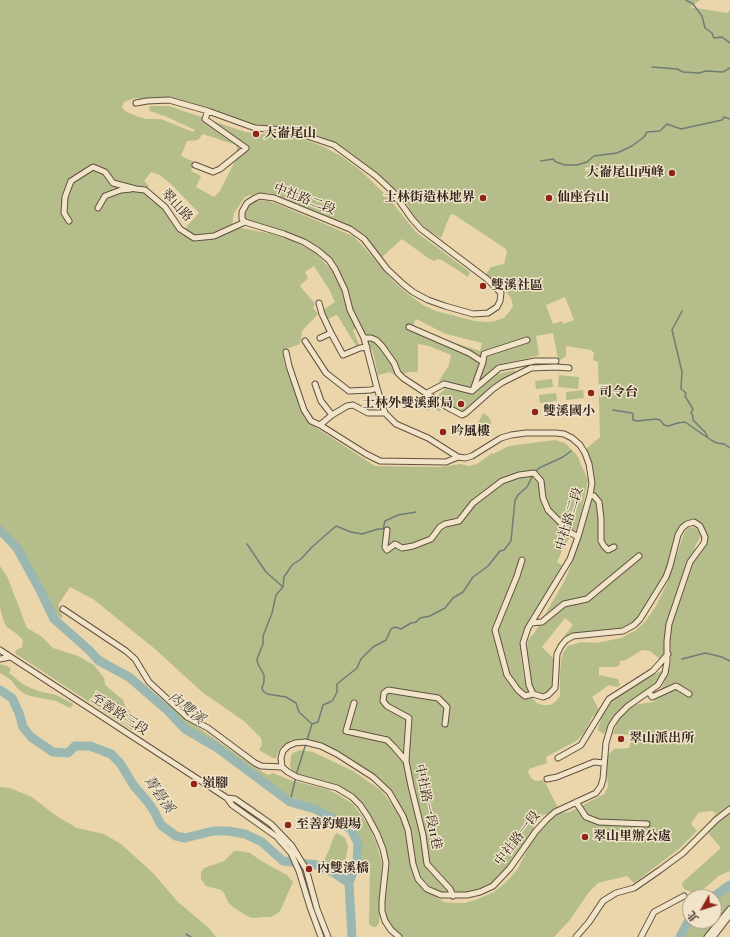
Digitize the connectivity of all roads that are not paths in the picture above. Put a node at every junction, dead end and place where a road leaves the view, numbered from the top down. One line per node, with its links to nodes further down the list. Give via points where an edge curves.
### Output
1 (136, 103): 2 (street, 中社路二段, via 169,100)
2 (208, 111): 3 (street, via 205,119 246,148 213,172); 7 (street, 中社路二段, via 255,128 285,130 334,145 370,171 393,192 421,229 498,288 501,293 500,301 493,311 473,314 428,300 395,277 357,233 274,198 260,196 247,203 241,215)
3 (195, 165)
4 (136, 189): 5 (street, via 121,190 106,196); 6 (street, 翠山路, via 113,183 105,172 93,167 71,181 65,197 64,213); 7 (street, 翠山路, via 145,190 165,207 180,229 194,238 214,236)
5 (98, 208)
6 (69, 221)
7 (245, 222): 12 (street, via 304,242 329,260 340,279 350,310)
8 (319, 303): 10 (street)
9 (410, 327): 18 (street, via 469,353)
10 (330, 333): 11 (street); 15 (street, via 343,355)
11 (320, 338)
12 (364, 338): 15 (street); 23 (street, via 376,340 398,373)
13 (527, 340): 18 (street, via 484,354)
14 (305, 341): 21 (street, via 326,373 349,391)
15 (367, 347): 21 (street)
16 (286, 352): 26 (street, 中社路二段, via 304,410 311,421)
17 (556, 361): 22 (street, via 535,361 499,368)
18 (483, 362): 22 (street)
19 (569, 368): 23 (street, via 531,368 492,389 462,415)
20 (315, 384): 25 (street, via 322,401)
21 (377, 388): 24 (street)
22 (472, 391): 23 (street, via 444,384)
23 (427, 393)
24 (385, 413): 25 (street, via 368,413 353,405); 27 (street, via 396,424 428,438)
25 (332, 415): 26 (street)
26 (320, 424): 27 (street, 中社路二段, via 380,461 446,462)
27 (458, 457): 28 (street, 中社路二段, via 472,456 501,438 511,435 564,434 580,445 585,453 592,474)
28 (590, 495): 30 (street, 中社路二段); 31 (street, via 599,502 601,541 608,550)
29 (388, 530): 30 (street, via 384,547 387,550 395,544 402,548 431,539 440,527 459,521 473,503 502,481 534,473 541,481 543,498 548,510 571,533)
30 (578, 536): 35 (street, 中社路二段, via 570,559)
31 (614, 547)
32 (639, 556): 35 (street, via 587,599 564,604 542,622)
33 (522, 560): 41 (street, via 495,630 507,675 525,696)
34 (63, 609): 48 (street, via 126,651 149,682 187,717 208,728 254,763 261,766)
35 (531, 623): 41 (street, 中社路二段, via 523,643 529,685)
36 (0, 650): 38 (street, 至善路三段)
37 (668, 654): 40 (street, 中社路一段, via 663,678); 41 (street, 中社路一段, via 667,641 671,617 690,562 706,537 700,526 694,522 682,528 678,535 666,578 640,619 623,631 573,636 566,640 557,654 555,688 543,697); 45 (street, via 653,671 609,699 581,745)
38 (10, 657): 39 (street); 50 (street, 至善路三段)
39 (0, 659)
40 (648, 692): 42 (street, via 652,697 676,686); 47 (street, 中社路一段, via 628,706 614,721 606,743)
41 (533, 694)
42 (690, 694)
43 (354, 703): 46 (street, via 346,732 387,740)
44 (445, 724): 46 (street, 中社路一段11巷, via 447,707 438,698 388,690 384,693 383,701 387,706 409,718)
45 (558, 758)
46 (406, 761): 54 (street, 中社路一段11巷, via 427,864 450,889)
47 (604, 763): 49 (street, via 594,762); 51 (street, 中社路一段, via 603,779 596,793)
48 (282, 766): 54 (street, 中社路一段, via 283,751 295,743 305,742 337,754 373,777 389,792 403,816 418,879 427,889 441,895); 60 (street, via 297,777 337,788 360,805 383,849 386,863 382,911 388,926)
49 (547, 779)
50 (227, 798): 58 (street, 至善路三段, via 232,805 277,837 286,847 300,871); 59 (street, 至善路三段, via 235,799 271,824 300,857)
51 (576, 802): 53 (street, via 586,817 599,822); 54 (street, 中社路一段, via 554,812 541,824 504,876 493,886 467,896)
52 (730, 809): 61 (street, via 683,853 660,870 634,888 616,893 603,901)
53 (647, 824)
54 (453, 896)
55 (682, 897): 62 (street, via 654,912)
56 (730, 909): 63 (street)
57 (730, 915): 64 (street)
58 (321, 937)
59 (328, 937)
60 (399, 937)
61 (576, 937)
62 (641, 937)
63 (708, 937)
64 (713, 937)

